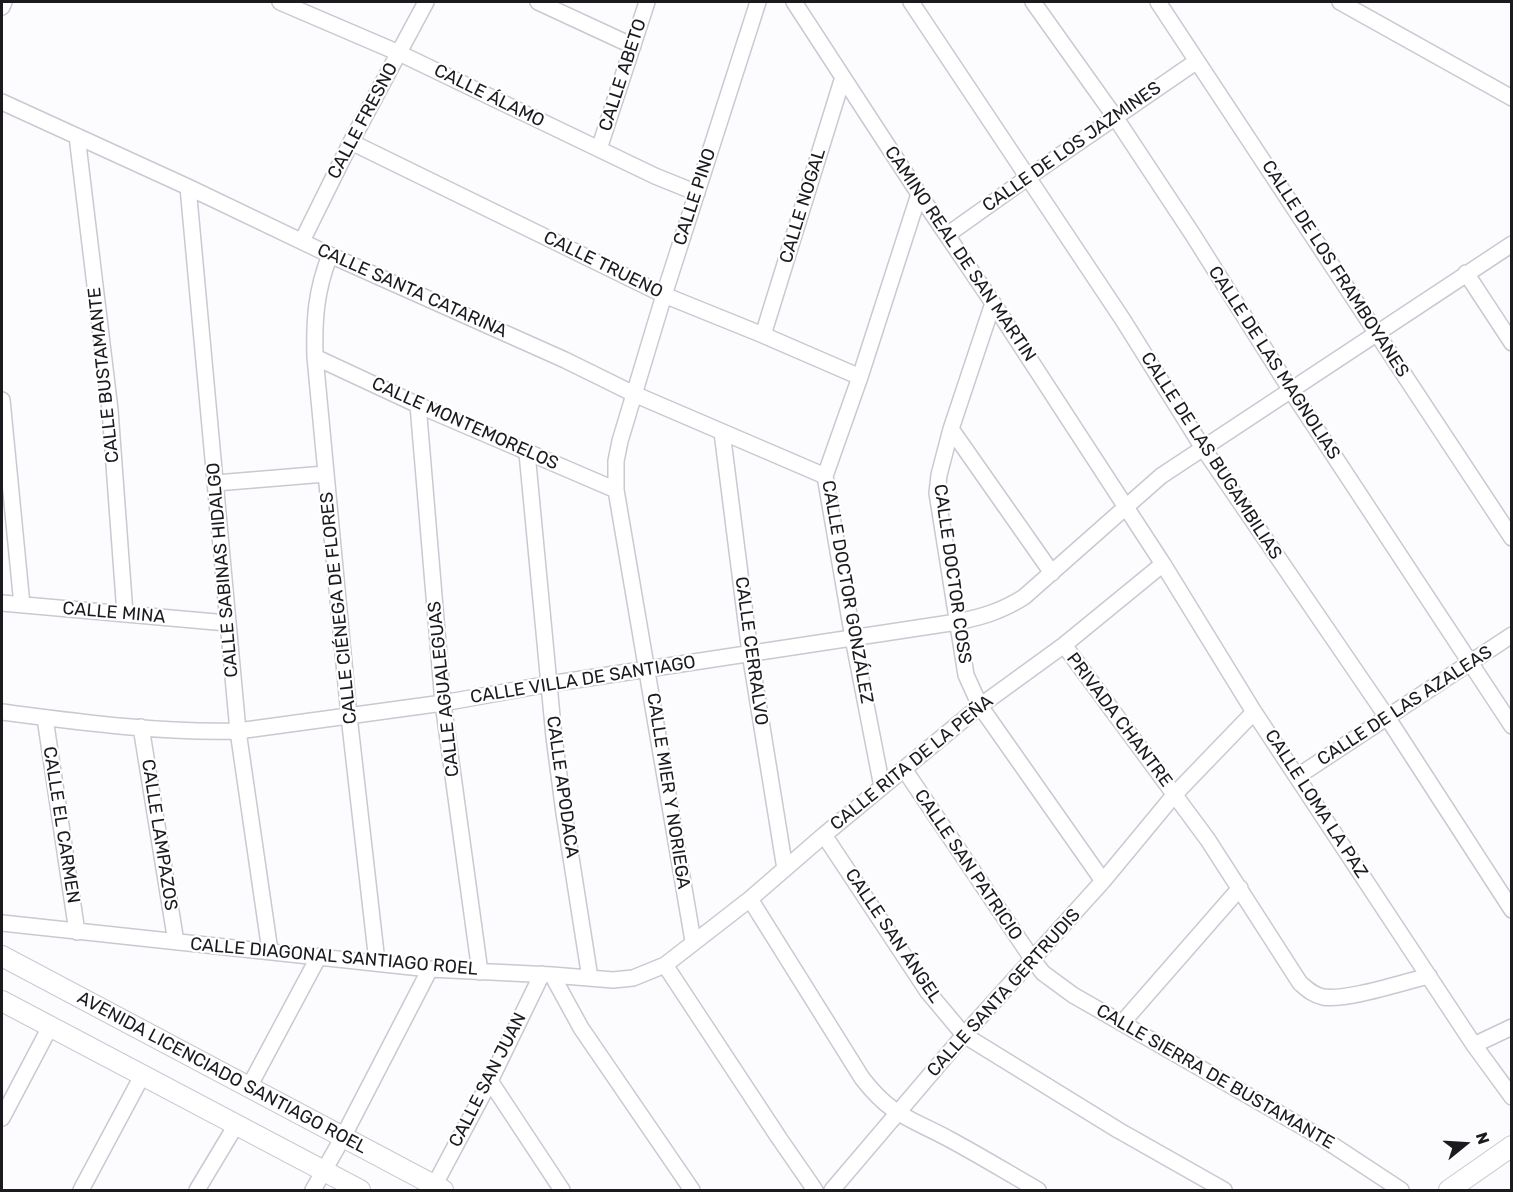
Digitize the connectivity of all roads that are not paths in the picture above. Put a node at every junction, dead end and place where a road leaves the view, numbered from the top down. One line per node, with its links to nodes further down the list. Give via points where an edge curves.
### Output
1 (4, 2): 12 (street)
2 (279, 2): 14 (street, CALLE ÁLAMO)
3 (426, 2): 14 (street, CALLE FRESNO)
4 (647, 2): 13 (street, CALLE ABETO)
5 (758, 2): 25 (street, CALLE PINO)
6 (794, 2): 16 (street, CAMINO REAL DE SAN MARTIN)
7 (911, 2): 23 (street, CALLE DE LAS BUGAMBILIAS)
8 (1034, 2): 19 (street, CALLE DE LAS MAGNOLIAS)
9 (1158, 2): 15 (street, CALLE DE LOS FRAMBOYANES)
10 (1340, 2): 17 (street)
11 (543, 3): 13 (street)
12 (2, 7)
13 (633, 46): 22 (street, CALLE ABETO)
14 (399, 52): 21 (street, CALLE FRESNO); 22 (street, CALLE ÁLAMO)
15 (1197, 61): 19 (street, CALLE DE LOS JAZMINES); 34 (street, CALLE DE LOS FRAMBOYANES)
16 (843, 77): 26 (street, CAMINO REAL DE SAN MARTIN); 35 (street, CALLE NOGAL)
17 (1512, 98)
18 (2, 102): 20 (street, CALLE SANTA CATARINA)
19 (1115, 117): 23 (street, CALLE DE LOS JAZMINES); 39 (street, CALLE DE LAS MAGNOLIAS)
20 (77, 136): 24 (street, CALLE SANTA CATARINA); 57 (street, CALLE BUSTAMANTE, via 110,410)
21 (351, 142): 28 (street, CALLE FRESNO); 32 (street, CALLE TRUENO)
22 (599, 149): 25 (street, CALLE ÁLAMO)
23 (1027, 178): 27 (street, CALLE DE LOS JAZMINES); 45 (street, CALLE DE LAS BUGAMBILIAS)
24 (188, 187): 28 (street, CALLE SANTA CATARINA); 49 (street, CALLE SABINAS HIDALGO)
25 (697, 193): 32 (street, CALLE PINO)
26 (919, 194): 27 (street, CAMINO REAL DE SAN MARTIN); 38 (street, CALLE DOCTOR GONZÁLEZ)
27 (947, 235): 33 (street, CAMINO REAL DE SAN MARTIN)
28 (302, 242): 30 (street, CALLE SANTA CATARINA)
29 (1512, 244): 31 (street, CALLE VILLA DE SANTIAGO)
30 (330, 255): 37 (street, CALLE CIÉNEGA DE FLORES, via 316,304); 40 (street, CALLE SANTA CATARINA)
31 (1466, 273): 34 (street, CALLE VILLA DE SANTIAGO); 36 (street)
32 (664, 295): 35 (street, CALLE TRUENO); 40 (street, CALLE PINO)
33 (993, 303): 43 (street, CALLE DOCTOR COSS); 51 (street, CAMINO REAL DE SAN MARTIN)
34 (1377, 332): 39 (street, CALLE VILLA DE SANTIAGO); 52 (street, CALLE DE LOS FRAMBOYANES)
35 (763, 335): 38 (street, CALLE TRUENO)
36 (1512, 343)
37 (315, 357): 42 (street, CALLE MONTEMORELOS); 47 (street, CALLE CIÉNEGA DE FLORES)
38 (860, 377): 48 (street, CALLE DOCTOR GONZÁLEZ)
39 (1290, 389): 45 (street, CALLE VILLA DE SANTIAGO); 64 (street, CALLE DE LAS MAGNOLIAS)
40 (634, 394): 44 (street, CALLE SANTA CATARINA); 50 (street, CALLE MIER Y NORIEGA, via 616,461)
41 (2, 400): 56 (street)
42 (418, 405): 46 (street, CALLE MONTEMORELOS); 67 (street, CALLE AGUALEGUAS)
43 (951, 429): 54 (street); 58 (street, CALLE DOCTOR COSS, via 937,493)
44 (722, 432): 48 (street, CALLE SANTA CATARINA); 63 (street, CALLE CERRALVO)
45 (1203, 448): 51 (street, CALLE VILLA DE SANTIAGO, via 1161,476); 72 (street, CALLE DE LAS BUGAMBILIAS)
46 (527, 453): 50 (street, CALLE MONTEMORELOS); 66 (street, CALLE APODACA)
47 (325, 474): 49 (street); 71 (street, CALLE CIÉNEGA DE FLORES)
48 (825, 476): 61 (street, CALLE DOCTOR GONZÁLEZ)
49 (216, 483): 59 (street, CALLE SABINAS HIDALGO)
50 (616, 490): 65 (street, CALLE MIER Y NORIEGA)
51 (1126, 507): 53 (street, CALLE LOMA LA PAZ); 54 (street, CALLE VILLA DE SANTIAGO)
52 (1512, 538)
53 (1163, 564): 62 (street, CALLE RITA DE LA PEÑA); 70 (street, CALLE LOMA LA PAZ)
54 (1052, 573): 58 (street, CALLE VILLA DE SANTIAGO, via 1006,608)
55 (2, 603): 56 (street, CALLE MINA)
56 (22, 606): 57 (street, CALLE MINA)
57 (125, 614): 59 (street, CALLE MINA)
58 (957, 622): 61 (street, CALLE VILLA DE SANTIAGO); 68 (street, CALLE DOCTOR COSS, via 966,675)
59 (227, 623): 76 (street, CALLE SABINAS HIDALGO)
60 (1512, 635): 64 (street, CALLE DE LAS AZALEAS)
61 (853, 638): 63 (street, CALLE VILLA DE SANTIAGO); 79 (street, CALLE DOCTOR GONZÁLEZ)
62 (1064, 645): 68 (street, CALLE RITA DE LA PEÑA); 80 (street, PRIVADA CHANTRE)
63 (750, 653): 65 (street, CALLE VILLA DE SANTIAGO); 82 (street, CALLE CERRALVO)
64 (1470, 663): 72 (street, CALLE DE LAS AZALEAS); 74 (street, CALLE DE LAS MAGNOLIAS)
65 (648, 669): 66 (street, CALLE VILLA DE SANTIAGO); 89 (street, CALLE MIER Y NORIEGA)
66 (549, 684): 67 (street, CALLE VILLA DE SANTIAGO); 101 (street, CALLE APODACA)
67 (443, 703): 71 (street, CALLE VILLA DE SANTIAGO); 98 (street, CALLE AGUALEGUAS)
68 (981, 706): 77 (street, CALLE RITA DE LA PEÑA); 83 (street, CALLE DOCTOR COSS)
69 (2, 712): 73 (street, CALLE VILLA DE SANTIAGO)
70 (1254, 712): 78 (street, CALLE LOMA LA PAZ); 80 (street, CALLE SANTA GERTRUDIS)
71 (349, 716): 76 (street, CALLE VILLA DE SANTIAGO); 95 (street, CALLE CIÉNEGA DE FLORES)
72 (1387, 717): 78 (street, CALLE DE LAS AZALEAS); 86 (street, CALLE DE LAS BUGAMBILIAS)
73 (45, 718): 75 (street, CALLE VILLA DE SANTIAGO); 88 (street, CALLE EL CARMEN)
74 (1512, 726)
75 (141, 727): 76 (street, CALLE VILLA DE SANTIAGO); 90 (street, CALLE LAMPAZOS)
76 (238, 730): 91 (street, CALLE SABINAS HIDALGO)
77 (904, 769): 79 (street, CALLE RITA DE LA PEÑA); 94 (street, CALLE SAN PATRICIO)
78 (1298, 776): 100 (street, CALLE LOMA LA PAZ)
79 (882, 787): 81 (street, CALLE RITA DE LA PEÑA)
80 (1175, 794): 83 (street, CALLE SANTA GERTRUDIS); 84 (street, PRIVADA CHANTRE)
81 (824, 834): 82 (street, CALLE RITA DE LA PEÑA); 106 (street, CALLE SAN ÁNGEL, via 928,992)
82 (785, 869): 85 (street, CALLE RITA DE LA PEÑA)
83 (1102, 881): 94 (street, CALLE SANTA GERTRUDIS)
84 (1240, 888): 100 (street, PRIVADA CHANTRE, via 1300,983 1311,993 1342,997); 103 (street)
85 (750, 899): 89 (street, CALLE RITA DE LA PEÑA); 112 (street, via 862,1078)
86 (1512, 910)
87 (2, 923): 88 (street, CALLE DIAGONAL SANTIAGO ROEL)
88 (77, 932): 90 (street, CALLE DIAGONAL SANTIAGO ROEL)
89 (693, 941): 96 (street, CALLE RITA DE LA PEÑA)
90 (176, 942): 91 (street, CALLE DIAGONAL SANTIAGO ROEL)
91 (270, 951): 93 (street, CALLE DIAGONAL SANTIAGO ROEL)
92 (2, 956): 110 (street, AVENIDA LICENCIADO SANTIAGO ROEL)
93 (320, 956): 95 (street, CALLE DIAGONAL SANTIAGO ROEL); 110 (street)
94 (1033, 960): 103 (street, CALLE SIERRA DE BUSTAMANTE, via 1056,984); 106 (street, CALLE SANTA GERTRUDIS)
95 (377, 962): 97 (street, CALLE DIAGONAL SANTIAGO ROEL)
96 (665, 965): 101 (street, CALLE DIAGONAL SANTIAGO ROEL, via 633,978); 127 (street)
97 (430, 969): 98 (street, CALLE DIAGONAL SANTIAGO ROEL); 115 (street)
98 (480, 972): 99 (street, CALLE DIAGONAL SANTIAGO ROEL)
99 (547, 974): 101 (street, CALLE DIAGONAL SANTIAGO ROEL); 109 (street, CALLE SAN JUAN); 126 (street)
100 (1429, 976): 107 (street, CALLE LOMA LA PAZ)
101 (590, 978)
102 (2, 1000): 104 (street)
103 (1122, 1023): 130 (street, CALLE SIERRA DE BUSTAMANTE, via 1322,1138)
104 (50, 1027): 108 (street); 113 (street)
105 (1512, 1027): 107 (street)
106 (964, 1035): 112 (street, CALLE SANTA GERTRUDIS); 129 (street, CALLE SAN ÁNGEL)
107 (1474, 1045): 111 (street, CALLE LOMA LA PAZ)
108 (142, 1076): 114 (street); 121 (street)
109 (490, 1081): 118 (street, CALLE SAN JUAN); 125 (street)
110 (249, 1087): 115 (street, AVENIDA LICENCIADO SANTIAGO ROEL)
111 (1512, 1097)
112 (897, 1114): 119 (street, CALLE SANTA GERTRUDIS); 128 (street)
113 (2, 1118)
114 (236, 1125): 117 (street); 122 (street)
115 (343, 1137): 117 (street); 118 (street, AVENIDA LICENCIADO SANTIAGO ROEL)
116 (1512, 1146): 120 (street)
117 (323, 1171): 123 (street); 124 (street)
118 (439, 1188)
119 (840, 1188)
120 (1457, 1188)
121 (81, 1191)
122 (197, 1191)
123 (313, 1191)
124 (360, 1191)
125 (562, 1191)
126 (692, 1191)
127 (815, 1191)
128 (1038, 1191)
129 (1224, 1191)
130 (1401, 1191)

